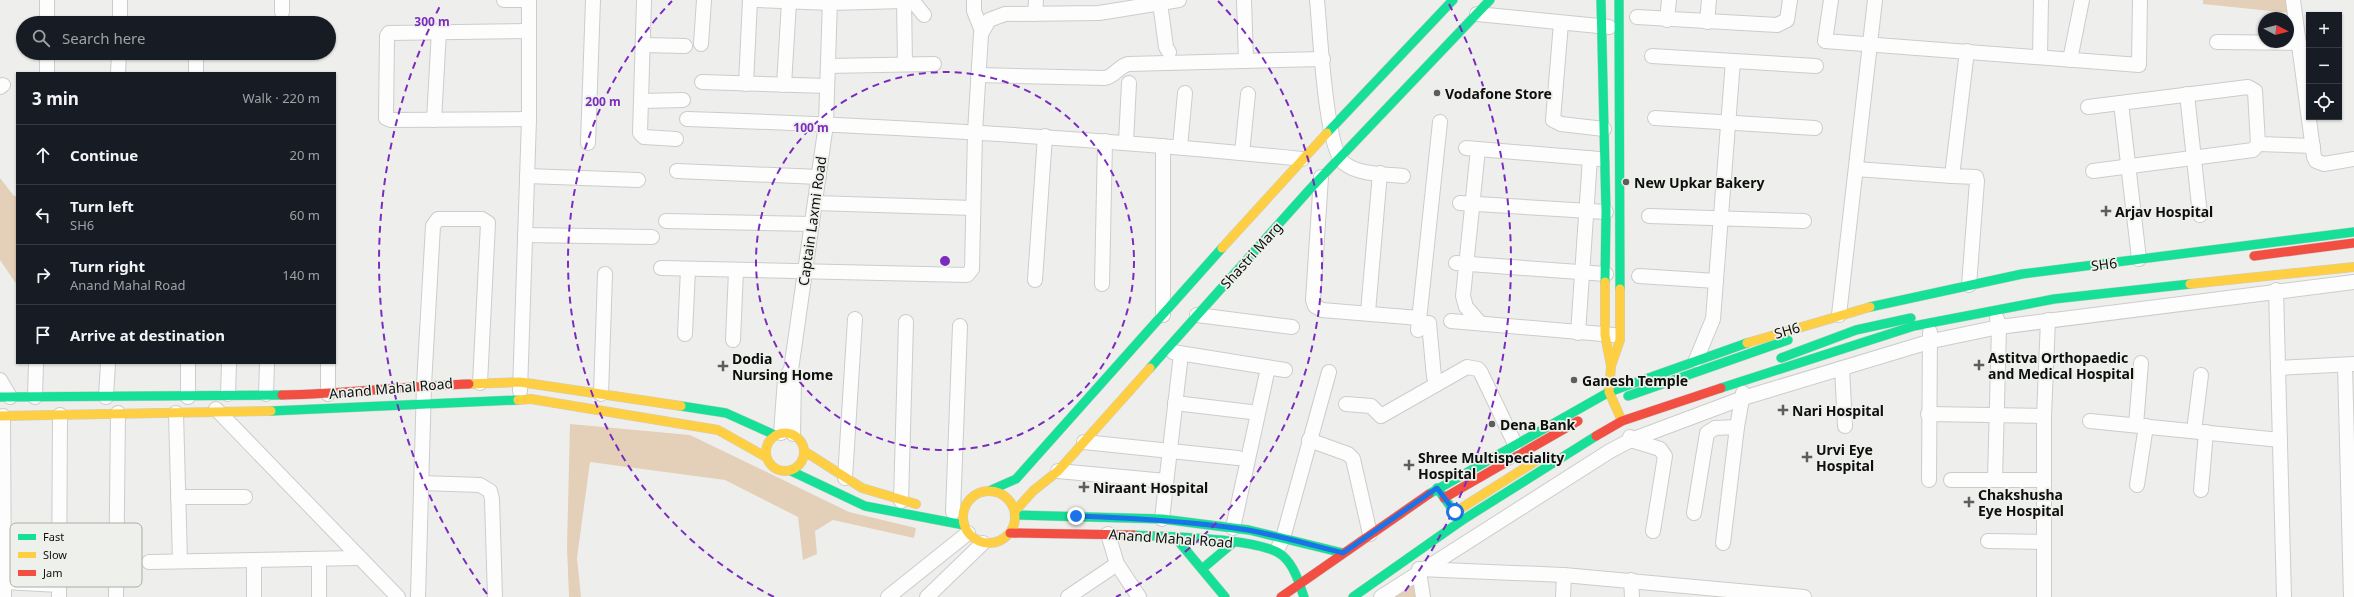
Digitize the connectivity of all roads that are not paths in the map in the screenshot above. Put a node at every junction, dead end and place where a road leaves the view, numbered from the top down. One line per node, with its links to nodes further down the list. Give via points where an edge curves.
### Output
1 (47, 0): 36 (street)
2 (120, 0): 37 (street)
3 (504, 0): 4 (street)
4 (529, 0): 45 (street)
5 (593, 0): 99 (street)
6 (644, 0): 51 (street)
7 (704, 0): 49 (street)
8 (750, 0): 74 (street)
9 (757, 0): 28 (street)
10 (907, 0): 29 (street); 35 (street); 64 (street)
11 (974, 0): 46 (street, via 974,11)
12 (1178, 0): 31 (street)
13 (1244, 0): 62 (street)
14 (1317, 0): 57 (street)
15 (1453, 0): 93 (main road, Shastri Marg)
16 (1490, 0): 34 (main road, Shastri Marg)
17 (1601, 0): 42 (main road)
18 (1619, 0): 43 (main road)
19 (1669, 0): 39 (street)
20 (1709, 0): 41 (street)
21 (1790, 0): 41 (street, via 1787,20 1777,25)
22 (1831, 0): 50 (street, via 1825,41)
23 (1875, 0): 50 (street)
24 (2041, 0): 56 (street)
25 (2082, 0): 61 (street)
26 (2140, 0): 61 (street, via 2139,65)
27 (2293, 0): 48 (street)
28 (789, 2): 29 (street); 75 (street)
29 (830, 2): 66 (street, Captain Laxmi Road)
30 (1144, 3): 31 (street); 32 (street)
31 (1160, 3): 54 (street, via 1166,47)
32 (1105, 6): 33 (street)
33 (1036, 7): 46 (street, via 996,16 989,20)
34 (1477, 14): 40 (street); 108 (main road, Shastri Marg)
35 (924, 15)
36 (47, 16)
37 (120, 16)
38 (1637, 17): 39 (street)
39 (1667, 20): 41 (street)
40 (1561, 22): 42 (street); 92 (street, via 1553,120 1561,124)
41 (1707, 22)
42 (1602, 27): 43 (street); 92 (main road)
43 (1618, 28): 111 (main road)
44 (438, 31): 45 (street); 87 (street); 87 (street, via 392,32 387,36 386,118)
45 (529, 31): 85 (street)
46 (982, 31): 71 (street)
47 (2217, 42): 48 (street)
48 (2299, 43): 102 (street)
49 (701, 44)
50 (1870, 44): 53 (street); 113 (street)
51 (643, 45): 52 (street); 81 (street)
52 (685, 46)
53 (1967, 51): 56 (street); 119 (street)
54 (1170, 52)
55 (1652, 56): 63 (street)
56 (2040, 57): 61 (street)
57 (1323, 58): 62 (street); 93 (street)
58 (47, 60): 68 (street)
59 (119, 60): 69 (street)
60 (196, 60): 70 (street)
61 (2070, 60)
62 (1246, 61): 71 (street, via 1128,64 1114,75 1105,78)
63 (1733, 61): 67 (street); 89 (street)
64 (905, 64): 65 (street); 66 (street)
65 (934, 64)
66 (828, 66): 76 (street, Captain Laxmi Road)
67 (1816, 66)
68 (47, 72)
69 (118, 72)
70 (196, 72)
71 (978, 76): 94 (street)
72 (702, 82): 74 (street)
73 (1130, 83): 98 (street)
74 (746, 84): 75 (street)
75 (784, 85): 76 (street)
76 (827, 86): 90 (street, Captain Laxmi Road)
77 (1185, 93): 103 (street)
78 (1248, 94): 104 (street)
79 (2187, 94): 82 (street); 100 (street, via 2248,87 2254,89); 105 (street)
80 (682, 100): 81 (street)
81 (641, 101): 96 (street, via 642,136)
82 (2121, 103): 83 (street); 112 (street)
83 (2088, 107)
84 (1655, 118): 89 (street)
85 (529, 119): 87 (street); 117 (street)
86 (687, 119): 90 (street)
87 (434, 120)
88 (1440, 122): 173 (street)
89 (1728, 123): 91 (street); 130 (street)
90 (826, 124): 94 (street); 120 (street, Captain Laxmi Road)
91 (1814, 128)
92 (1604, 129): 109 (main road)
93 (1330, 130): 107 (main road, Shastri Marg); 108 (street)
94 (975, 132): 95 (street); 125 (street)
95 (1045, 136): 97 (street); 152 (street)
96 (676, 138)
97 (1105, 140): 98 (street); 156 (street)
98 (1126, 142): 101 (street)
99 (588, 143)
100 (2258, 144): 102 (street); 105 (street, via 2253,150)
101 (1163, 146): 103 (street); 164 (street)
102 (2313, 146): 110 (street, via 2314,157 2320,163)
103 (1180, 147): 104 (street)
104 (1242, 153): 107 (street)
105 (2193, 157): 112 (street); 128 (street)
106 (1590, 158): 109 (street); 124 (street, via 1472,149); 126 (street)
107 (1302, 159): 164 (main road, Shastri Marg)
108 (1339, 159): 116 (street, via 1361,170); 121 (main road, Shastri Marg)
109 (1605, 159): 111 (street); 127 (main road)
110 (2354, 159)
111 (1620, 160): 180 (main road)
112 (2128, 166): 115 (street); 140 (street)
113 (1856, 169): 119 (street); 166 (street)
114 (677, 171): 120 (street)
115 (2093, 171)
116 (1380, 173): 118 (street); 163 (street)
117 (527, 176): 122 (street); 135 (street)
118 (1403, 176)
119 (1952, 176): 157 (street, via 1972,176 1976,177 1977,181)
120 (819, 177): 123 (street, Captain Laxmi Road)
121 (1321, 177): 163 (street, via 1313,300 1315,306 1322,310); 165 (main road, Shastri Marg)
122 (638, 180)
123 (815, 203): 125 (street); 133 (street, Captain Laxmi Road)
124 (1466, 203): 126 (street); 141 (street)
125 (973, 208): 146 (street, via 972,269 968,275)
126 (1585, 211): 127 (street); 147 (street)
127 (1606, 212): 149 (main road)
128 (2200, 215)
129 (1649, 216): 130 (street)
130 (1721, 218): 132 (street); 153 (street)
131 (666, 221): 133 (street)
132 (1804, 221)
133 (812, 224): 146 (street, Captain Laxmi Road)
134 (2354, 232): 140 (main road, SH6)
135 (525, 236): 136 (street); 203 (street)
136 (652, 237)
137 (2354, 244): 138 (main road)
138 (2245, 257)
139 (2354, 258): 159 (main road)
140 (2139, 259): 157 (main road, SH6, via 2022,274)
141 (1462, 264): 147 (street); 171 (street, via 1466,307)
142 (2354, 267): 162 (main road, via 2054,299)
143 (661, 268): 144 (street)
144 (688, 269): 145 (street); 178 (street)
145 (736, 271): 146 (street); 181 (street)
146 (806, 273): 240 (street, Captain Laxmi Road, via 791,370 785,379)
147 (1581, 273): 149 (street); 177 (street)
148 (605, 274): 211 (street)
149 (1606, 274): 179 (main road)
150 (1640, 276): 153 (street)
151 (2066, 278): 154 (main road)
152 (1035, 280)
153 (1716, 281): 185 (street, via 1713,319)
154 (2039, 282)
155 (2354, 282): 158 (street)
156 (1102, 284)
157 (1969, 285): 166 (main road, SH6)
158 (2276, 290): 168 (street); 196 (street)
159 (2044, 291)
160 (1978, 304): 219 (main road, via 1856,330 1721,381)
161 (1908, 309): 222 (main road, via 1829,326)
162 (1996, 310): 172 (main road); 176 (street)
163 (1368, 312): 173 (street)
164 (1163, 315): 263 (main road, Shastri Marg, via 1016,479)
165 (1197, 315): 175 (street); 183 (main road, Shastri Marg)
166 (1839, 315): 185 (main road, SH6)
167 (855, 319): 254 (street)
168 (2048, 320): 176 (street); 233 (street)
169 (1451, 321): 171 (street)
170 (906, 322): 268 (street)
171 (1480, 323): 177 (street)
172 (1928, 323): 182 (street); 202 (main road)
173 (1422, 324): 205 (street)
174 (960, 326): 271 (street)
175 (1292, 327)
176 (1999, 327): 182 (street); 231 (street)
177 (1578, 333): 179 (street)
178 (684, 334)
179 (1605, 335): 180 (street); 194 (main road)
180 (1620, 336): 194 (main road)
181 (733, 340)
182 (1932, 341): 195 (street); 229 (street)
183 (1165, 351): 184 (street); 244 (main road, Shastri Marg)
184 (1181, 354): 199 (street); 221 (street)
185 (1696, 360): 207 (main road, SH6)
186 (2141, 363): 237 (street)
187 (36, 364): 216 (street)
188 (108, 364): 214 (street)
189 (188, 364): 215 (street)
190 (229, 364): 208 (street)
191 (267, 364): 209 (street)
192 (328, 364): 210 (street)
193 (2350, 364): 196 (street); 246 (street)
194 (1612, 366): 207 (main road)
195 (1842, 368): 217 (street); 236 (street)
196 (2278, 368): 243 (street)
197 (1285, 370): 199 (street)
198 (1330, 372): 241 (street)
199 (1271, 374): 279 (street)
200 (2201, 376): 239 (street)
201 (0, 380): 213 (street)
202 (1742, 381): 217 (street); 228 (main road)
203 (520, 382): 204 (main road, Anand Mahal Road); 211 (main road, Anand Mahal Road); 218 (street)
204 (480, 383): 206 (main road, Anand Mahal Road); 206 (street, via 488,223 482,219 438,219 433,226)
205 (1437, 384): 223 (street, via 1381,416 1371,406); 245 (street, via 1467,367 1478,369)
206 (424, 385): 210 (main road, Anand Mahal Road); 220 (street)
207 (1609, 392): 222 (main road); 245 (main road, SH6)
208 (228, 394): 209 (main road, Anand Mahal Road); 212 (main road, Anand Mahal Road)
209 (266, 394): 210 (main road, Anand Mahal Road)
210 (328, 394)
211 (601, 394): 240 (main road, Anand Mahal Road, via 726,414)
212 (204, 395): 215 (main road, Anand Mahal Road); 227 (street)
213 (5, 397): 216 (main road, Anand Mahal Road)
214 (106, 397): 215 (main road, Anand Mahal Road); 216 (main road, Anand Mahal Road)
215 (188, 397)
216 (35, 398)
217 (1743, 398): 238 (street); 242 (street)
218 (520, 399): 220 (main road, Anand Mahal Road); 250 (main road, Anand Mahal Road, via 543,400 718,430)
219 (1647, 402)
220 (423, 403): 227 (main road, Anand Mahal Road); 260 (street)
221 (1175, 403): 224 (street); 248 (street)
222 (1610, 403): 228 (main road)
223 (1346, 404)
224 (1251, 412)
225 (118, 413): 226 (main road, Anand Mahal Road); 230 (main road, Anand Mahal Road); 278 (street)
226 (176, 413): 227 (main road, Anand Mahal Road); 265 (street)
227 (221, 413): 282 (street)
228 (1619, 414): 242 (street); 276 (main road, via 1574,450)
229 (1928, 414): 231 (street); 255 (street)
230 (60, 415): 232 (main road, Anand Mahal Road); 277 (street)
231 (1996, 415): 233 (street); 257 (street)
232 (2, 416): 294 (street)
233 (2044, 416): 258 (street)
234 (1586, 417): 267 (main road)
235 (2090, 421): 237 (street)
236 (1845, 426)
237 (2141, 426): 239 (street); 261 (street)
238 (1737, 427): 274 (street, via 1715,428 1707,434); 291 (street)
239 (2200, 432): 243 (street); 264 (street)
240 (783, 434): 247 (main road, via 802,445); 250 (main road, via 767,444)
241 (1309, 440): 285 (street, via 1348,454 1353,459); 287 (street)
242 (1631, 440): 281 (street, via 1660,449 1665,456); 305 (street)
243 (2280, 440): 338 (street)
244 (1084, 442): 248 (street); 253 (main road, Shastri Marg)
245 (1515, 444): 262 (main road, SH6)
246 (2351, 447): 270 (street)
247 (804, 451): 252 (main road, via 801,463); 254 (main road)
248 (1169, 452): 251 (street); 259 (street)
249 (1546, 454): 272 (main road)
250 (766, 457): 252 (main road, via 768,463 778,471)
251 (1238, 458)
252 (791, 471): 280 (main road, via 865,506)
253 (1058, 471): 259 (street); 273 (main road, Shastri Marg, via 1033,491)
254 (845, 478): 268 (main road, via 862,488)
255 (1929, 480)
256 (1951, 480): 257 (street)
257 (1995, 480): 258 (street)
258 (2044, 480): 292 (street)
259 (1166, 481): 275 (street)
260 (421, 483): 322 (street); 323 (street, via 480,485 490,491)
261 (2137, 486)
262 (1437, 488): 267 (main road); 285 (main road, SH6)
263 (991, 490): 271 (main road, via 983,491); 273 (main road, via 1006,497)
264 (2201, 490)
265 (178, 496): 266 (street); 301 (street)
266 (245, 497)
267 (1444, 498): 272 (main road)
268 (901, 501): 269 (main road)
269 (929, 506)
270 (2352, 510): 293 (street)
271 (953, 512): 280 (main road)
272 (1455, 512): 276 (main road)
273 (1015, 513): 275 (main road, Anand Mahal Road); 283 (main road)
274 (1694, 513)
275 (1162, 519): 279 (main road, Anand Mahal Road)
276 (1461, 521): 298 (main road)
277 (59, 523)
278 (117, 523)
279 (1233, 528): 287 (main road, Anand Mahal Road)
280 (966, 529): 289 (main road); 324 (street)
281 (1653, 531)
282 (334, 532): 297 (street); 299 (street)
283 (1010, 533): 284 (main road, Anand Mahal Road); 289 (main road, via 1001,540)
284 (1108, 534): 286 (main road, Anand Mahal Road); 303 (street)
285 (1370, 534): 296 (main road, SH6)
286 (1175, 537): 290 (main road, Anand Mahal Road); 304 (main road)
287 (1283, 538): 295 (street); 296 (main road, Anand Mahal Road)
288 (1988, 541): 292 (street)
289 (983, 542): 325 (street)
290 (1234, 542): 295 (main road, Anand Mahal Road); 304 (main road)
291 (1723, 542)
292 (2044, 542): 337 (street)
293 (2352, 543): 307 (street)
294 (2, 550): 309 (street)
295 (1276, 552): 311 (main road, Anand Mahal Road, via 1289,562)
296 (1343, 553): 311 (main road, SH6)
297 (358, 558): 299 (street); 321 (street)
298 (1411, 558): 305 (street); 331 (main road)
299 (325, 559): 300 (street); 320 (street)
300 (254, 560): 301 (street); 319 (street)
301 (180, 561): 302 (street)
302 (149, 562)
303 (1117, 564): 326 (street); 327 (street)
304 (1202, 569): 328 (main road)
305 (1420, 571): 306 (street); 332 (street); 333 (street)
306 (1564, 575): 308 (street); 334 (street)
307 (2352, 576): 339 (street)
308 (1631, 580): 315 (street); 335 (street)
309 (4, 582): 310 (street); 317 (street)
310 (10, 583)
311 (1299, 583): 329 (main road, SH6); 330 (main road, Anand Mahal Road)
312 (35, 587): 314 (street)
313 (116, 587): 318 (street)
314 (59, 591)
315 (1708, 592): 316 (street)
316 (1768, 595): 336 (street)
317 (4, 597)
318 (116, 597)
319 (254, 597)
320 (319, 597)
321 (398, 597)
322 (418, 597)
323 (495, 597)
324 (888, 597)
325 (927, 597)
326 (1068, 597)
327 (1139, 597)
328 (1225, 597)
329 (1281, 597)
330 (1304, 597)
331 (1353, 597)
332 (1381, 597)
333 (1423, 597)
334 (1563, 597)
335 (1632, 597)
336 (1804, 597)
337 (2044, 597)
338 (2284, 597)
339 (2351, 597)

